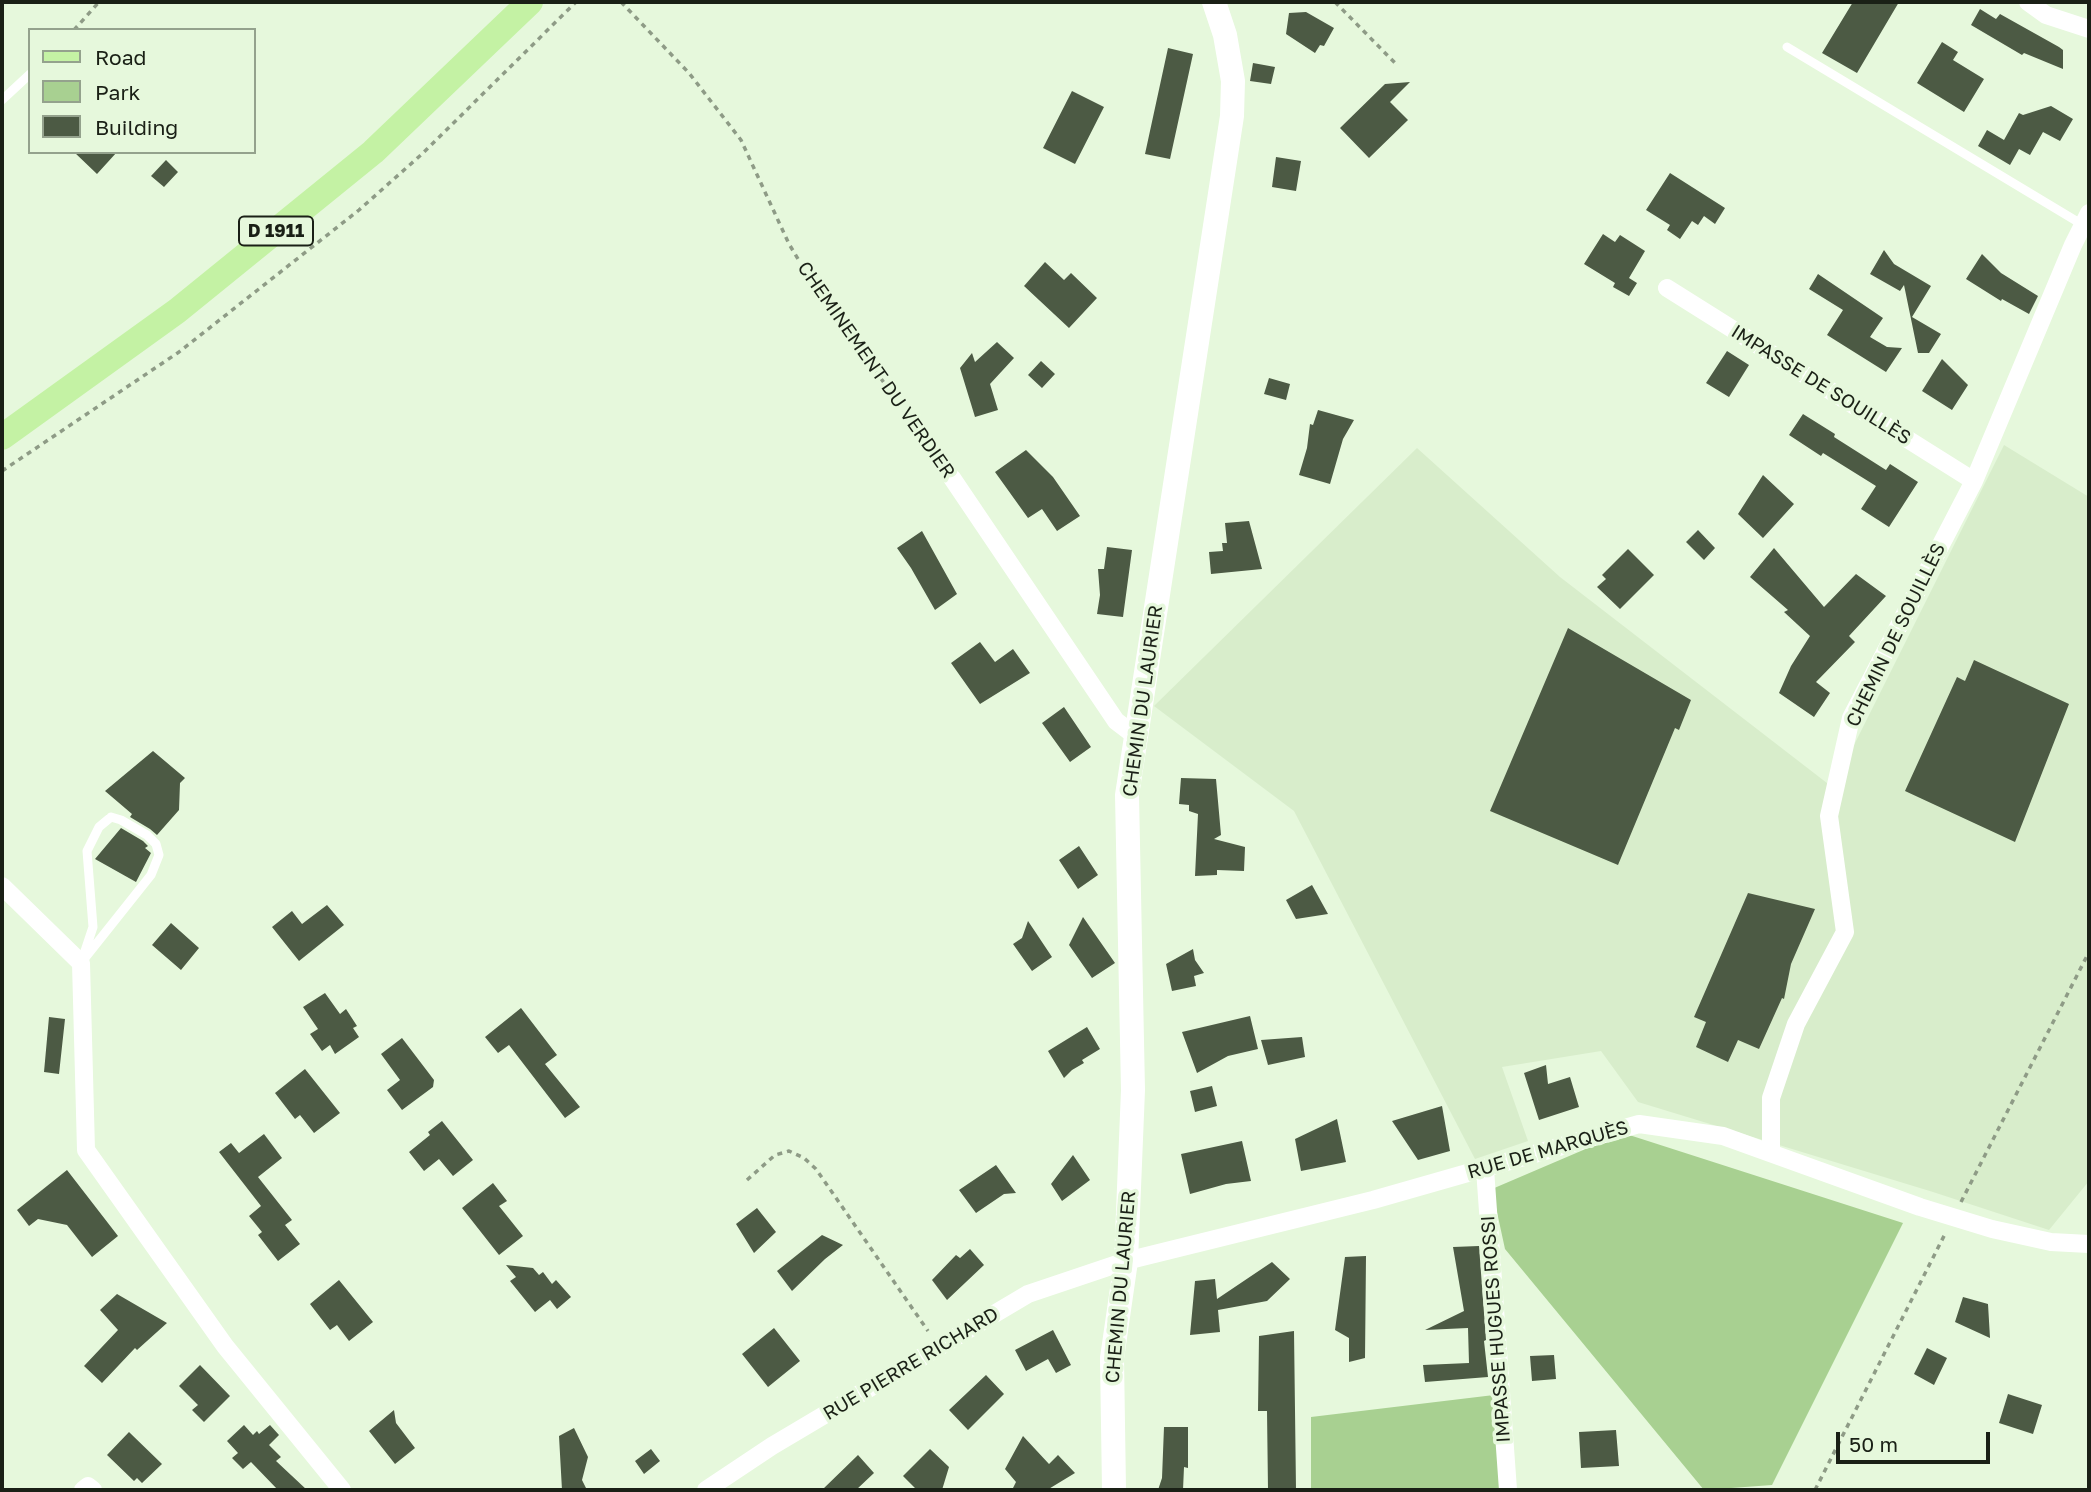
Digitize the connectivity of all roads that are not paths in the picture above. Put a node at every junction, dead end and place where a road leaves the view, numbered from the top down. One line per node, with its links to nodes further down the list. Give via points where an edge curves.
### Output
1 (530, 2): 10 (main road, D 1911, via 373,152 177,311)
2 (1214, 2): 13 (street, CHEMIN DU LAURIER, via 1233,81 1232,116)
3 (2028, 2): 4 (street, via 2046,15)
4 (2089, 29)
5 (1787, 47): 8 (lane)
6 (28, 76): 7 (lane)
7 (2, 100)
8 (2086, 219): 12 (street, CHEMIN DE SOUILLÈS)
9 (1667, 288): 12 (street, IMPASSE DE SOUILLÈS)
10 (2, 436)
11 (952, 478): 13 (street, CHEMINEMENT DU VERDIER, via 1115,721)
12 (1974, 481): 16 (street, CHEMIN DE SOUILLÈS, via 1851,718 1829,816 1845,932 1796,1024 1771,1098)
13 (1137, 737): 19 (street, CHEMIN DU LAURIER, via 1128,795 1133,1090)
14 (2, 886): 15 (street)
15 (81, 963): 15 (lane, via 150,875 159,855 146,835 111,817 99,827 87,851 93,927); 22 (street, via 86,1150 225,1346)
16 (1771, 1152): 17 (street, RUE DE MARQUÈS, via 1723,1136 1639,1124); 18 (street, RUE DE MARQUÈS, via 1992,1229 2051,1242)
17 (1485, 1168): 19 (street, RUE DE MARQUÈS); 25 (street, IMPASSE HUGUES ROSSI)
18 (2089, 1244)
19 (1126, 1261): 23 (street, RUE PIERRE RICHARD, via 1028,1294); 24 (street, CHEMIN DU LAURIER, via 1112,1358)
20 (83, 1490): 21 (street, via 88,1486)
21 (93, 1490)
22 (342, 1490)
23 (706, 1490)
24 (1114, 1490)
25 (1508, 1490)

